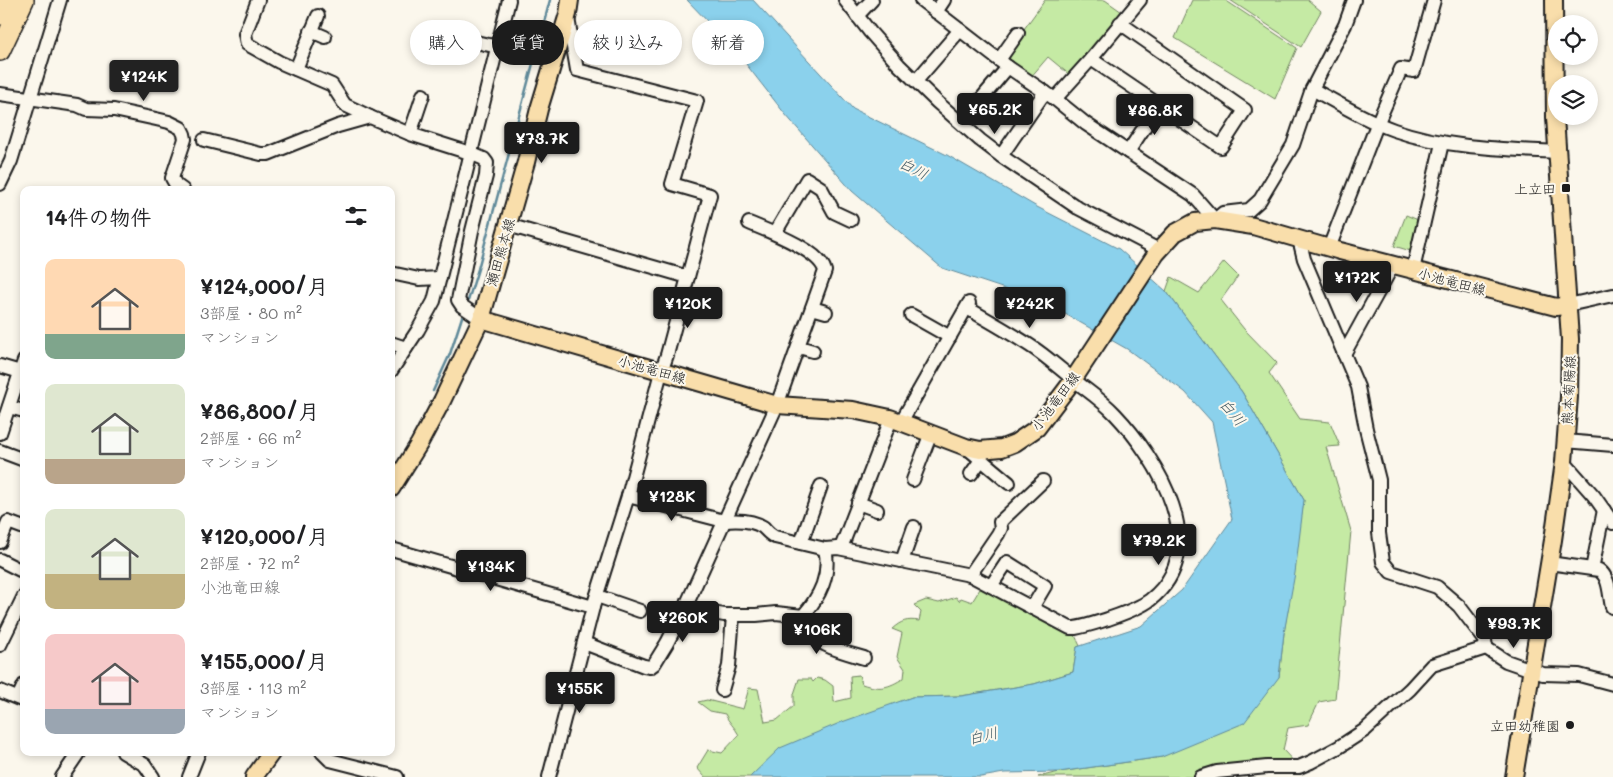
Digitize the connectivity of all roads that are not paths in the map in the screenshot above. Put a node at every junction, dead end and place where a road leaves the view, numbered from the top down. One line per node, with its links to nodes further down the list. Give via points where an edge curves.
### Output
1 (7, 0): 16 (highway)
2 (24, 0): 25 (highway)
3 (60, 0): 35 (street)
4 (258, 0): 29 (street, via 245,34 247,44)
5 (509, 0): 19 (street)
6 (845, 0): 18 (street)
7 (872, 0): 18 (street)
8 (921, 0): 15 (street)
9 (944, 0): 15 (street)
10 (1140, 0): 20 (street)
11 (1354, 0): 31 (street, via 1345,25)
12 (1434, 0): 39 (street, via 1414,71 1401,69)
13 (1554, 0): 44 (main road, 熊本菊陽線)
14 (569, 7): 52 (main road, 瀬田熊本線); 60 (street, via 577,70 697,101 672,184 710,195)
15 (936, 12): 21 (street)
16 (0, 14)
17 (318, 16): 22 (street)
18 (857, 16): 30 (street)
19 (504, 20)
20 (1120, 23): 26 (street); 36 (street, via 1244,110 1221,147)
21 (960, 30): 27 (street); 30 (street)
22 (311, 31): 24 (street); 29 (street)
23 (1018, 32): 27 (street)
24 (325, 37)
25 (0, 50)
26 (1091, 59): 34 (street); 36 (street)
27 (1003, 63): 34 (street); 37 (street)
28 (493, 65): 45 (street)
29 (296, 69): 38 (street, via 333,85 344,105)
30 (916, 81): 46 (street)
31 (1312, 89): 39 (street); 50 (street, via 1293,145 1260,200 1249,210 1223,213)
32 (0, 94): 35 (street)
33 (423, 95): 40 (street)
34 (1050, 96): 43 (street); 46 (street)
35 (30, 98): 47 (street, via 11,161); 48 (street, via 86,109 114,110 163,120 181,128 185,135 172,178)
36 (1159, 105): 43 (street)
37 (972, 110)
38 (370, 117): 40 (street); 41 (street, via 268,154)
39 (1378, 122): 42 (street); 55 (street)
40 (410, 134): 45 (street)
41 (204, 140)
42 (1442, 143): 44 (street); 58 (street)
43 (1128, 152): 50 (street, via 1193,195)
44 (1556, 152): 63 (main road, 熊本菊陽線)
45 (470, 153): 61 (street); 67 (street, via 486,161 487,170 458,300)
46 (1001, 156): 56 (street)
47 (0, 184)
48 (177, 186)
49 (851, 220): 53 (street, via 834,212 821,188 807,178)
50 (1215, 220): 54 (main road, 小池竜田線, via 1254,226); 56 (main road, 小池竜田線, via 1195,222 1181,229)
51 (750, 223): 53 (street)
52 (508, 225): 60 (street); 67 (main road, 瀬田熊本線)
53 (775, 233): 64 (street, via 804,249 824,266 825,275)
54 (1299, 239): 55 (main road, 小池竜田線); 73 (street, via 1304,259)
55 (1329, 248): 57 (main road, 小池竜田線)
56 (1154, 257): 79 (main road, 小池竜田線)
57 (1393, 265): 58 (main road, 小池竜田線); 73 (street)
58 (1413, 270): 63 (main road, 小池竜田線, via 1556,307)
59 (395, 274): 61 (street, via 419,279)
60 (688, 277): 77 (street)
61 (440, 278): 71 (street, via 434,301)
62 (1613, 295): 63 (street)
63 (1568, 305): 86 (main road, 熊本菊陽線, via 1569,387)
64 (812, 308): 65 (street); 70 (street)
65 (826, 312)
66 (911, 314): 68 (street)
67 (480, 319): 77 (main road, 小池竜田線); 96 (main road, 瀬田熊本線, via 442,402)
68 (950, 337): 79 (street, via 968,305 1058,365); 83 (street)
69 (395, 344): 71 (street)
70 (799, 346): 72 (street); 80 (street)
71 (406, 348): 74 (street)
72 (813, 351)
73 (1344, 354): 129 (street, via 1358,387 1379,480 1382,562 1391,572 1437,587 1459,606 1485,640)
74 (395, 365)
75 (0, 366): 76 (street)
76 (20, 369)
77 (661, 372): 80 (main road, 小池竜田線); 99 (street)
78 (20, 377): 81 (street)
79 (1073, 379): 88 (main road, 小池竜田線, via 1045,419 1028,435 1002,448 980,450); 123 (street, via 1115,414 1159,474 1175,512 1178,551 1160,591 1143,605 1123,614 1070,628)
80 (777, 405): 83 (main road, 小池竜田線, via 853,410); 103 (street)
81 (9, 407): 82 (street); 84 (street)
82 (20, 410)
83 (896, 420): 85 (main road, 小池竜田線); 100 (street)
84 (0, 434)
85 (931, 434): 88 (main road, 小池竜田線); 94 (street)
86 (1565, 441): 87 (street); 92 (main road, 熊本菊陽線)
87 (1613, 444)
88 (966, 447): 91 (street)
89 (0, 451): 90 (street)
90 (20, 458)
91 (981, 460): 93 (street); 97 (street)
92 (1564, 462): 102 (street); 114 (main road, 熊本菊陽線)
93 (971, 474)
94 (913, 480)
95 (1043, 481): 117 (street, via 1000,522 998,534)
96 (395, 483)
97 (1009, 483)
98 (821, 486): 108 (street)
99 (628, 496): 103 (street); 119 (street)
100 (858, 503): 101 (street); 109 (street)
101 (878, 510)
102 (1604, 510): 104 (street); 115 (street)
103 (724, 521): 108 (street, via 758,524 770,535); 122 (street)
104 (1613, 523)
105 (20, 526): 107 (street, via 8,522)
106 (914, 527): 113 (street)
107 (0, 542)
108 (801, 543): 110 (street)
109 (841, 548): 110 (street); 113 (street)
110 (825, 549): 126 (street, via 828,566 825,578)
111 (395, 550): 119 (street)
112 (0, 560): 116 (street)
113 (902, 561): 117 (street)
114 (1549, 563): 115 (street); 131 (main road, 熊本菊陽線)
115 (1592, 569): 121 (street, via 1604,575)
116 (20, 570)
117 (970, 575): 118 (street)
118 (991, 586): 123 (street); 123 (street, via 1007,562 1045,586)
119 (595, 601): 124 (street); 127 (street)
120 (20, 604): 128 (street)
121 (1612, 607)
122 (685, 608): 125 (street); 127 (street, via 650,667)
123 (1032, 608)
124 (640, 611)
125 (732, 616): 126 (street, via 776,613); 133 (street, via 729,666)
126 (803, 616): 130 (street, via 816,639)
127 (584, 643): 146 (street)
128 (0, 645)
129 (1486, 648): 131 (street, via 1506,661); 147 (street, via 1432,665 1365,730 1311,762 1299,767 1226,771)
130 (864, 658)
131 (1531, 670): 132 (street, via 1543,674 1579,675); 148 (main road, 熊本菊陽線)
132 (1613, 684)
133 (722, 690)
134 (0, 691): 135 (street)
135 (20, 700)
136 (76, 756): 141 (street)
137 (130, 756): 142 (street, via 145,765)
138 (197, 756): 143 (street)
139 (269, 756): 144 (main road)
140 (326, 756): 145 (street, via 330,760)
141 (62, 777)
142 (153, 777)
143 (188, 777)
144 (254, 777)
145 (397, 777)
146 (549, 777)
147 (1201, 777)
148 (1514, 777)

